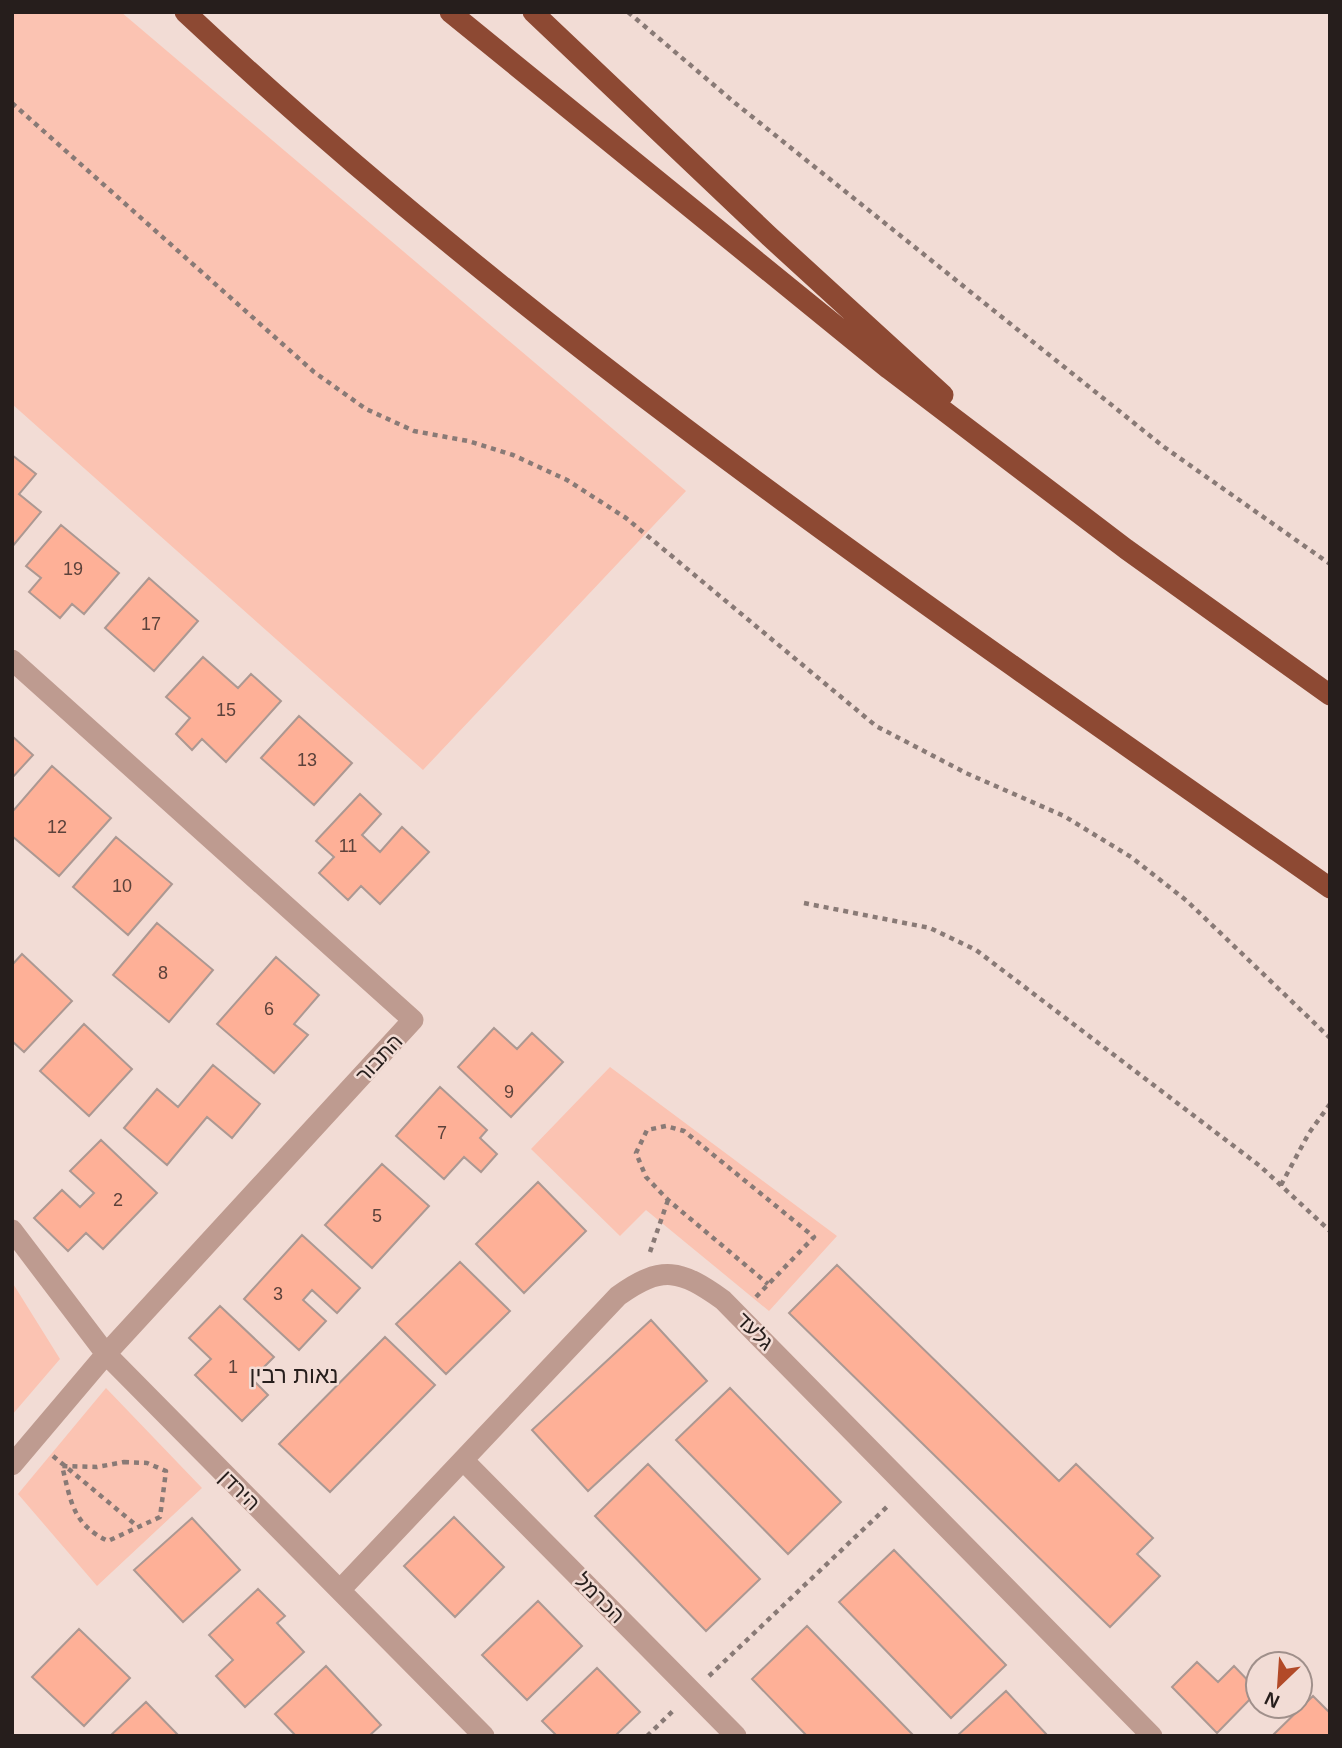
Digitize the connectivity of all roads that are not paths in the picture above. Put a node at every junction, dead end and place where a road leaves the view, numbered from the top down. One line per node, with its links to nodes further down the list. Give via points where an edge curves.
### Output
1 (172, 12): 5 (highway)
2 (185, 12): 5 (highway)
3 (450, 12): 6 (highway, via 796,296)
4 (533, 12): 6 (highway)
5 (367, 175): 9 (highway, via 482,271 758,484)
6 (1035, 479): 8 (highway)
7 (12, 660): 11 (street, התבור, via 413,1020)
8 (1330, 695)
9 (1330, 888)
10 (12, 1230): 11 (street, הירדן)
11 (106, 1354): 13 (street, התבור); 14 (street, הירדן)
12 (463, 1460): 14 (street); 16 (street, הכרמל); 17 (street, גלעד, via 618,1296 641,1279 684,1276 738,1314)
13 (12, 1465)
14 (340, 1590): 15 (street, הירדן)
15 (484, 1736)
16 (736, 1736)
17 (1152, 1736)

